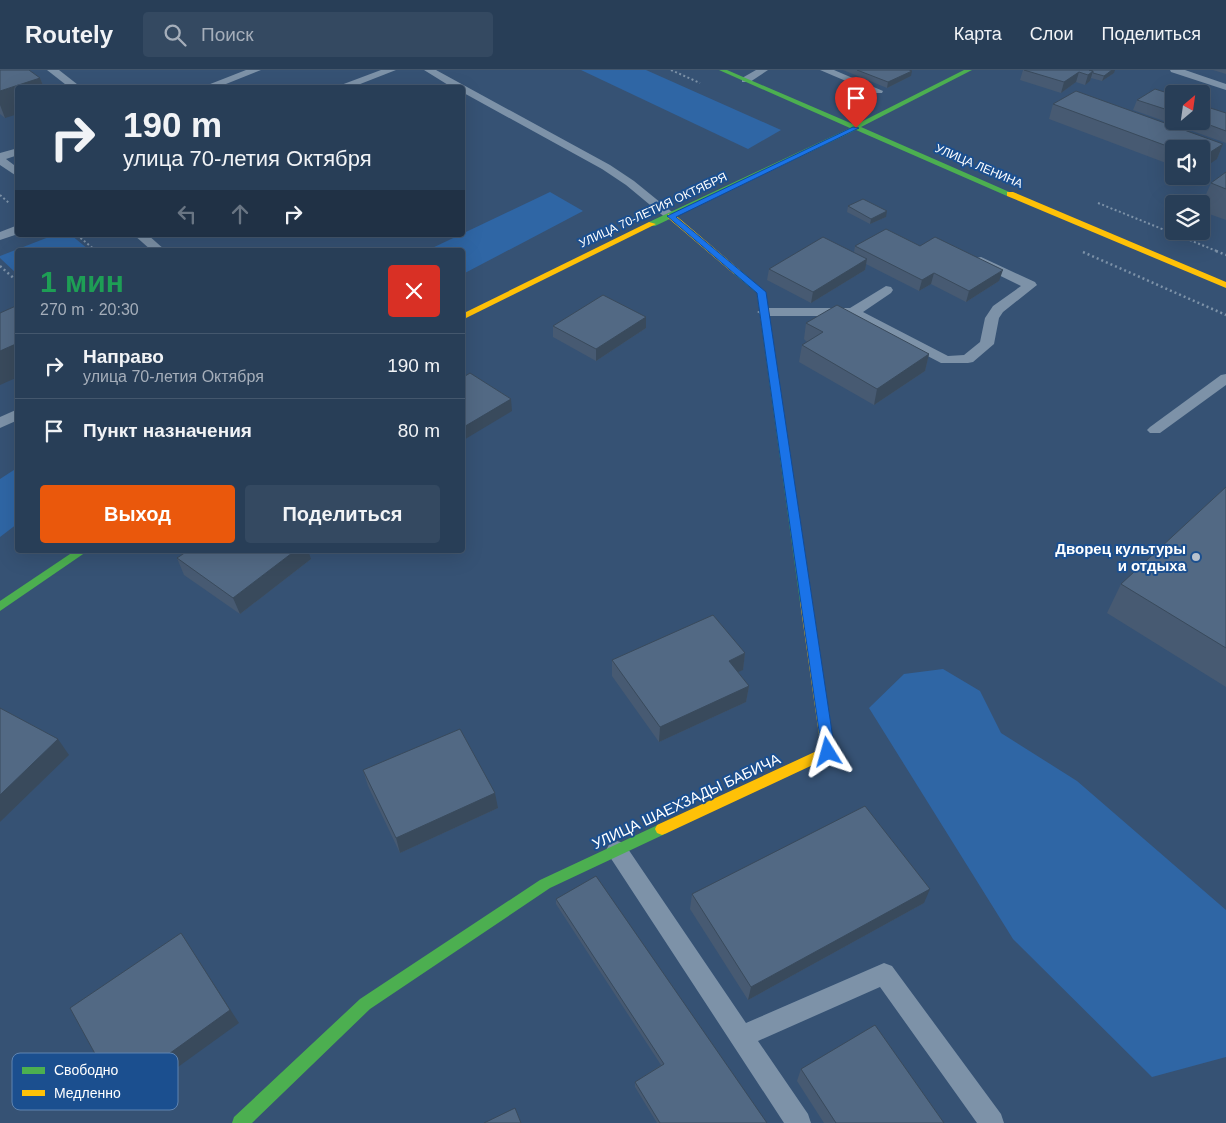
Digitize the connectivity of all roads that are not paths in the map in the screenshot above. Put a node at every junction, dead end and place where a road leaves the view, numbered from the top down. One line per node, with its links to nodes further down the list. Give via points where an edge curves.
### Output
1 (52, 70): 11 (lane)
2 (391, 70): 13 (lane)
3 (430, 70): 14 (lane)
4 (722, 70): 10 (main road, УЛИЦА ЛЕНИНА)
5 (763, 70): 10 (lane)
6 (825, 70): 17 (lane)
7 (969, 70): 18 (main road, УЛИЦА 70-ЛЕТИЯ ОКТЯБРЯ)
8 (1174, 70): 15 (lane)
9 (249, 71): 12 (lane)
10 (746, 80): 18 (main road, УЛИЦА ЛЕНИНА)
11 (73, 85)
12 (213, 85)
13 (347, 85)
14 (457, 85)
15 (1226, 87)
16 (465, 90): 22 (lane, via 606,167)
17 (878, 91)
18 (856, 128): 22 (main road, УЛИЦА 70-ЛЕТИЯ ОКТЯБРЯ); 28 (main road, УЛИЦА ЛЕНИНА)
19 (15, 152): 20 (lane)
20 (0, 158): 21 (lane)
21 (15, 171)
22 (671, 216): 30 (main road, УЛИЦА ШАЕХЗАДЫ БАБИЧА, via 761,292); 32 (main road, УЛИЦА 70-ЛЕТИЯ ОКТЯБРЯ)
23 (15, 230): 24 (lane)
24 (0, 236)
25 (143, 237): 26 (lane)
26 (156, 248)
27 (979, 260): 31 (lane, via 1030,285 998,309 992,318 987,344 968,359 946,360)
28 (1226, 284)
29 (886, 290): 31 (lane)
30 (764, 312): 31 (lane); 39 (main road, УЛИЦА ШАЕХЗАДЫ БАБИЧА, via 828,752)
31 (853, 312)
32 (465, 316)
33 (1226, 378): 36 (lane)
34 (15, 416): 35 (lane)
35 (0, 423)
36 (1155, 430)
37 (80, 553): 38 (main road)
38 (0, 607)
39 (617, 850): 40 (lane); 41 (main road, УЛИЦА ШАЕХЗАДЫ БАБИЧА, via 545,884 365,1004)
40 (741, 1037): 42 (lane); 43 (lane, via 884,974)
41 (240, 1123)
42 (799, 1123)
43 (992, 1123)

